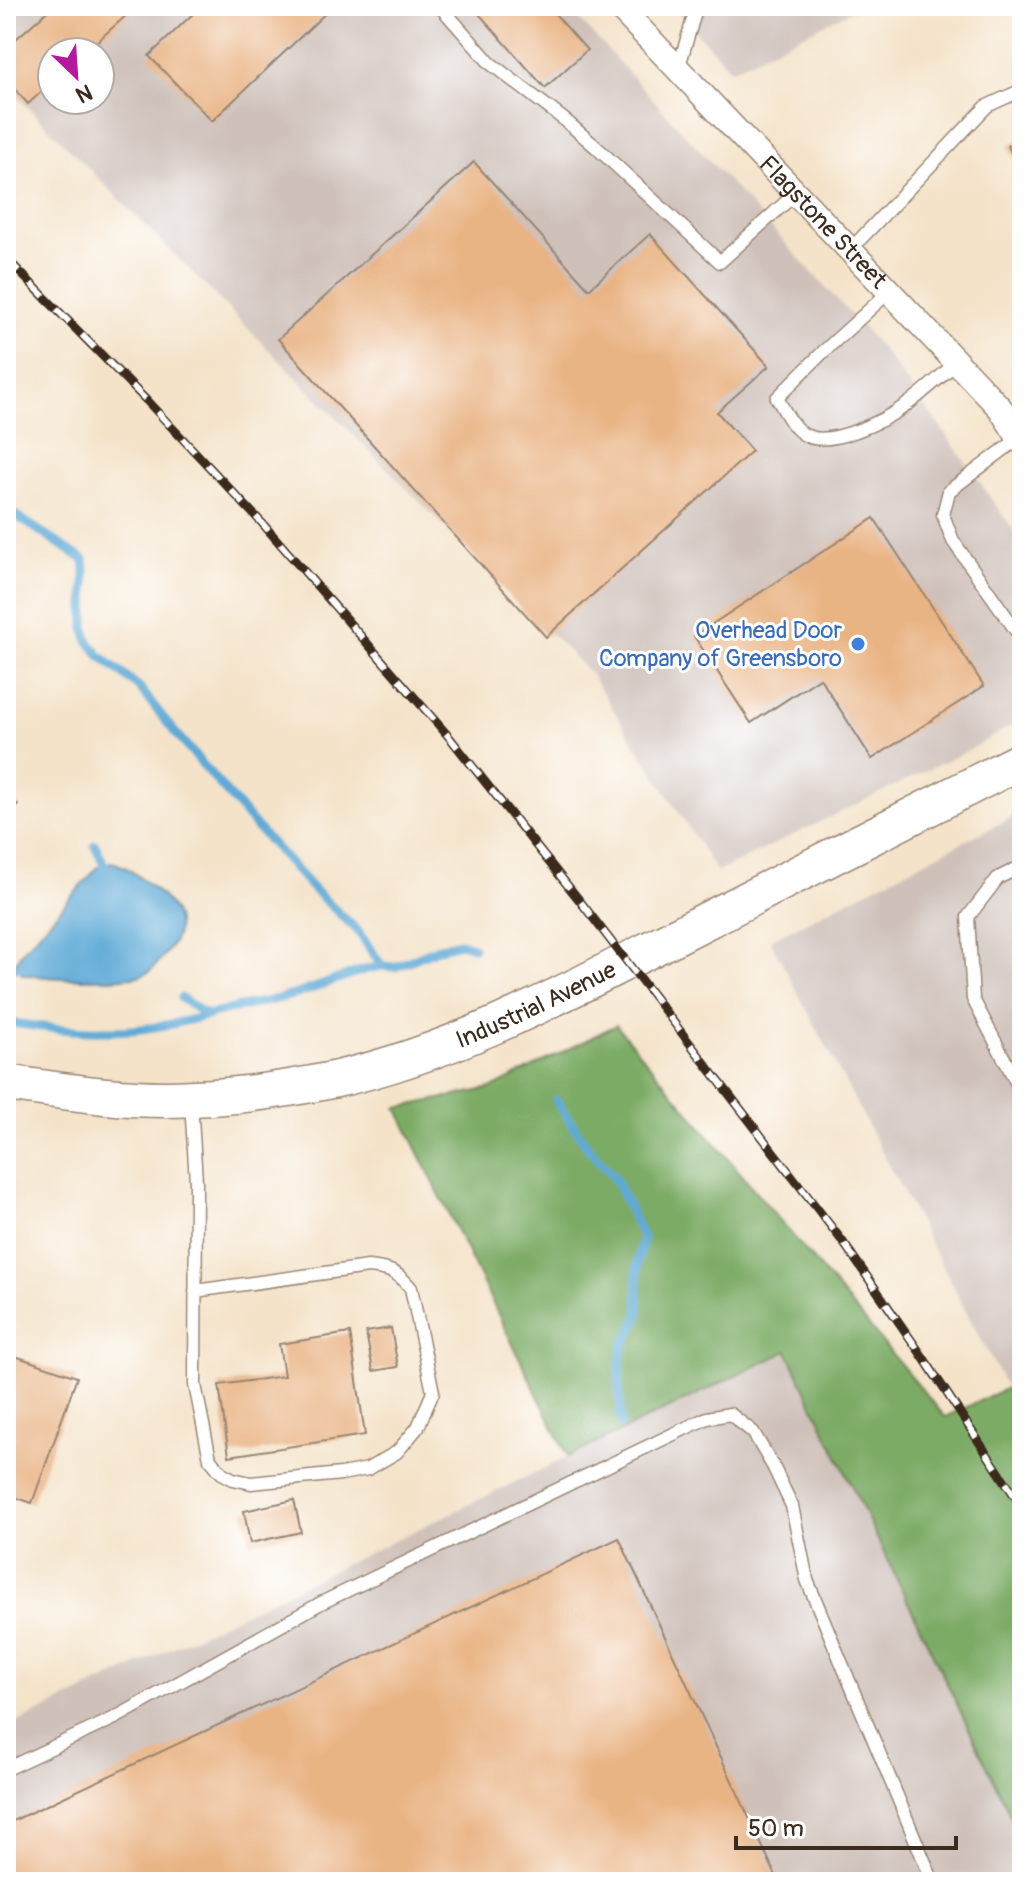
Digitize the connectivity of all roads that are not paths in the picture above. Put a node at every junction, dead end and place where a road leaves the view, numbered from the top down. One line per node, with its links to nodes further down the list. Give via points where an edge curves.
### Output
1 (440, 6): 6 (lane, via 490,63 596,147 720,262)
2 (618, 6): 4 (street, Flagstone Street)
3 (697, 6): 4 (lane)
4 (678, 69): 6 (street, Flagstone Street)
5 (1022, 90): 7 (lane, via 987,106)
6 (796, 193): 7 (street, Flagstone Street)
7 (850, 250): 8 (street, Flagstone Street)
8 (890, 291): 9 (street, Flagstone Street); 9 (lane, via 777,398 792,423 807,436 841,436 903,407)
9 (957, 362): 10 (street, Flagstone Street, via 1000,408)
10 (1021, 440): 11 (lane, via 949,491 943,515 953,541)
11 (1022, 639)
12 (1022, 760): 16 (main road, Industrial Avenue, via 458,1042 334,1080)
13 (1022, 866): 15 (lane, via 998,878 968,917 973,999)
14 (6, 1083): 16 (main road, Industrial Avenue)
15 (1022, 1093)
16 (191, 1099): 17 (lane)
17 (195, 1291): 17 (lane, via 195,1385 210,1459 222,1473 251,1483 368,1469 397,1452 418,1427 433,1392 411,1288 395,1273 368,1267)
18 (6, 1769): 19 (lane, via 117,1717 321,1603 707,1418 730,1414 753,1432 792,1506 807,1580)
19 (933, 1882)

